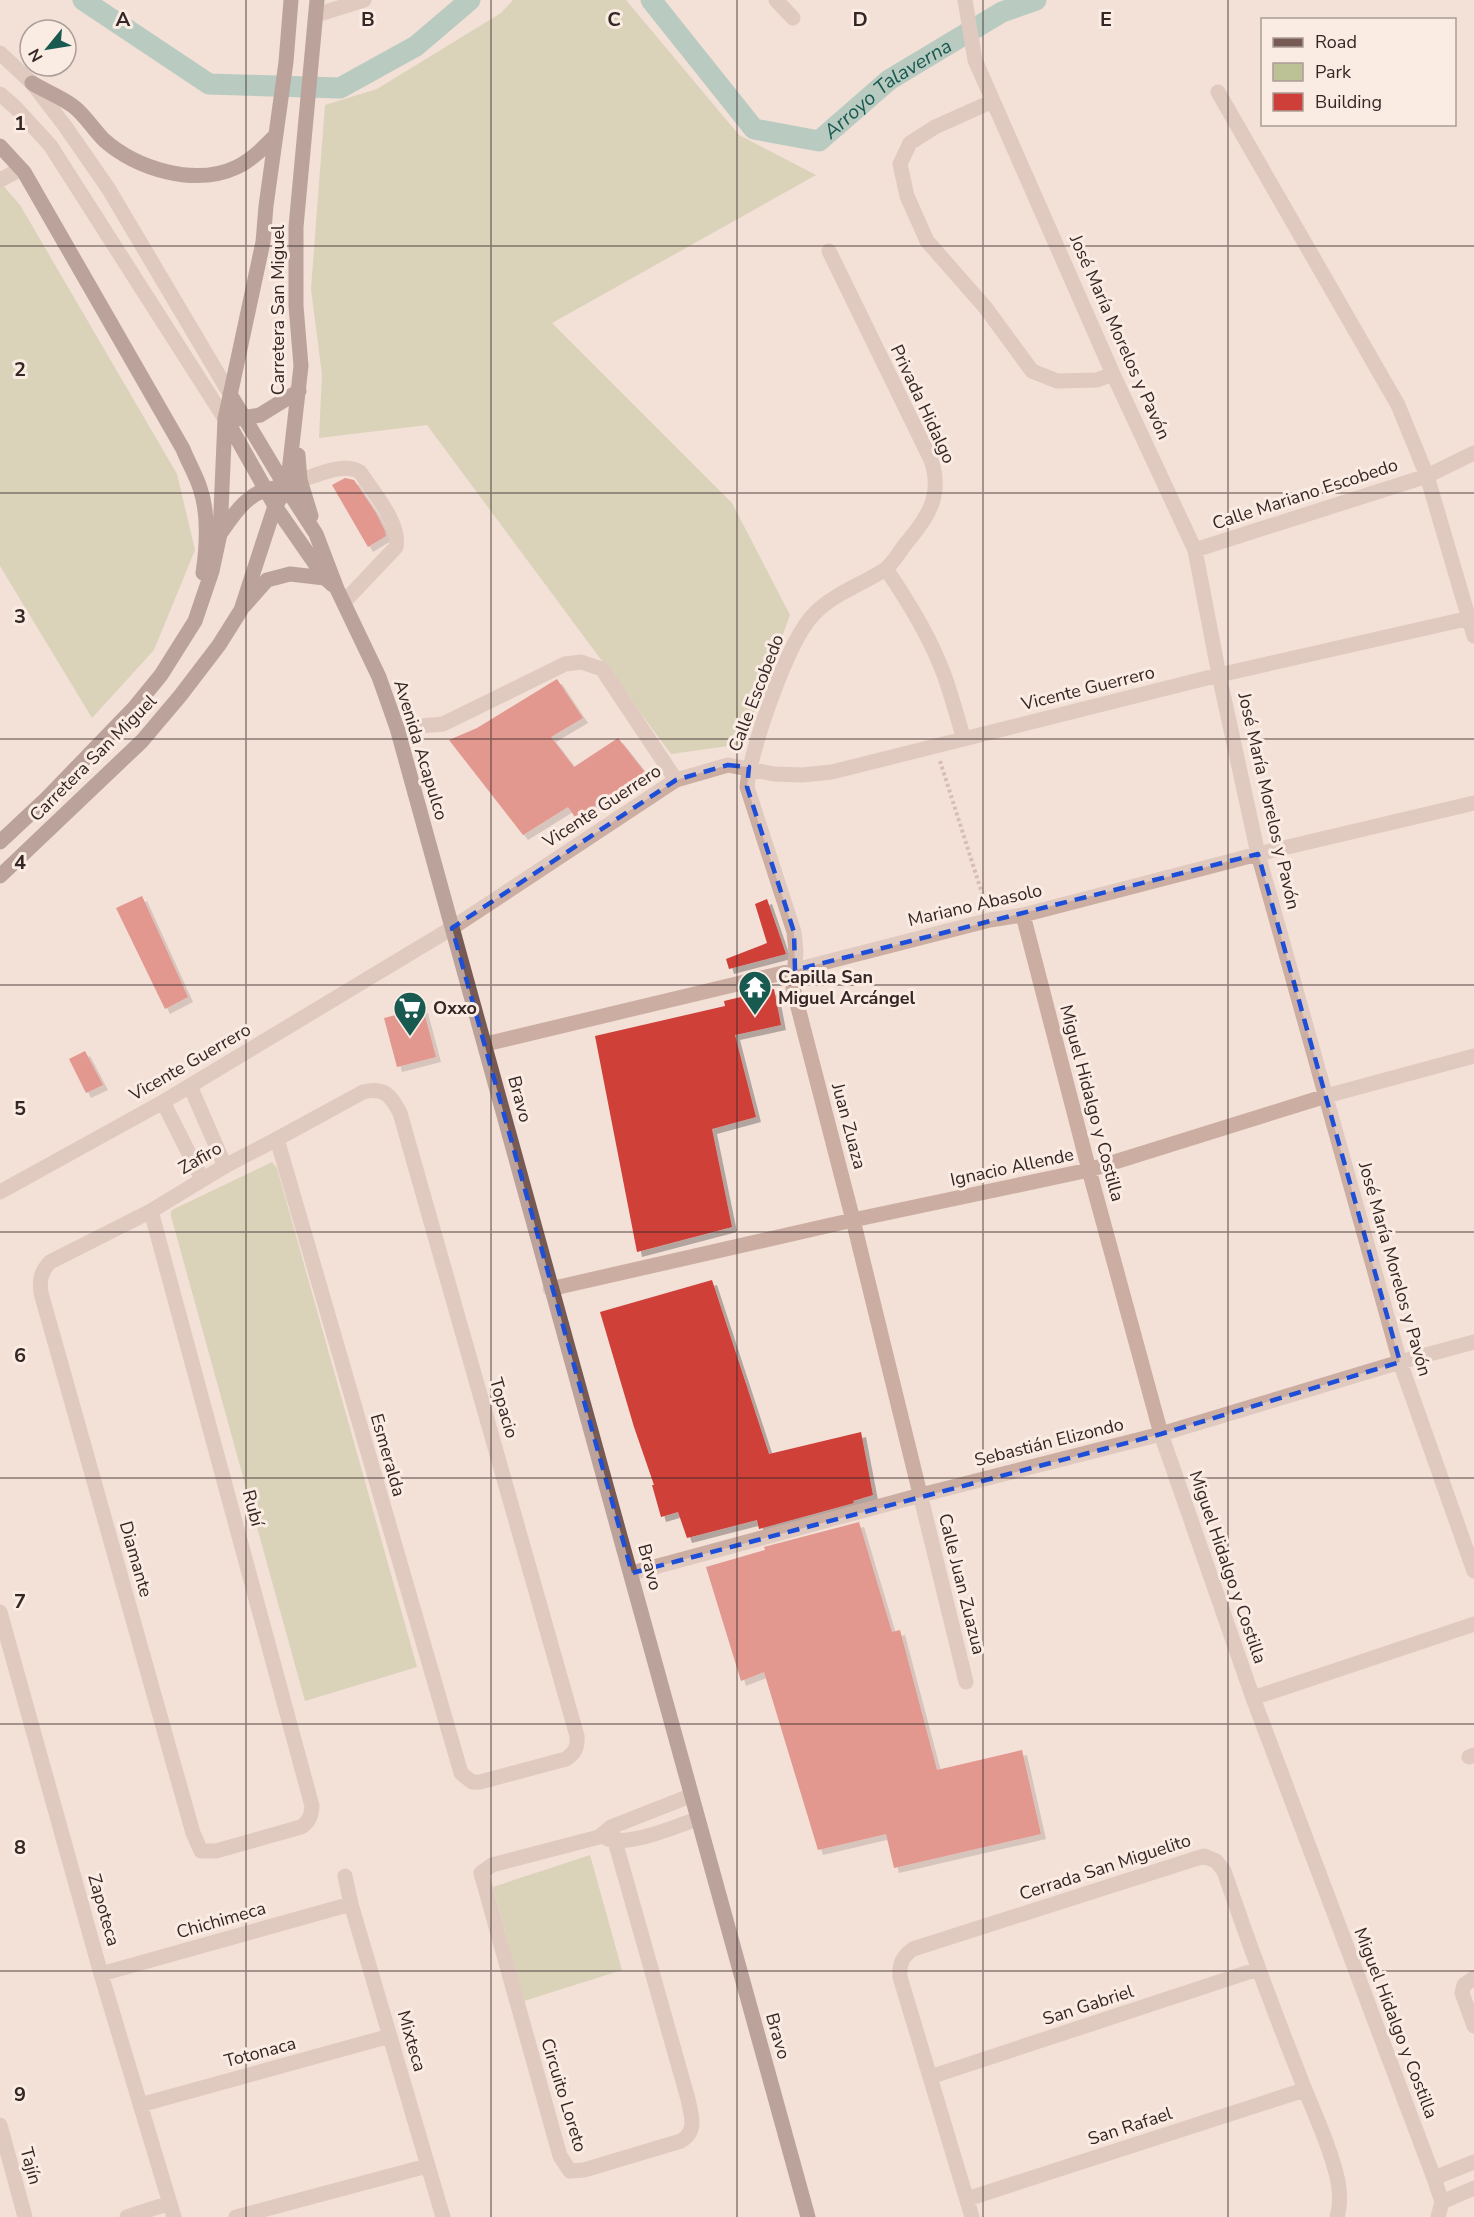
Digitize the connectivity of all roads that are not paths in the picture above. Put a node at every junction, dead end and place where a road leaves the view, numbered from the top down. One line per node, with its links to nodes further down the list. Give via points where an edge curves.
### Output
1 (364, 0): 5 (street)
2 (776, 0): 6 (street)
3 (965, 0): 11 (street, José María Morelos y Pavón, via 975,60)
4 (289, 1): 12 (main road, Carretera San Miguel)
5 (316, 8): 18 (main road, Carretera San Miguel, via 296,227)
6 (793, 18)
7 (0, 53): 8 (street)
8 (32, 83): 12 (main road, via 73,106 105,140 134,160 163,171 193,176 236,168); 19 (street, via 108,188)
9 (1218, 92): 24 (street, via 1398,405)
10 (0, 94): 20 (street, via 50,145)
11 (993, 101): 17 (street, José María Morelos y Pavón); 17 (street, via 910,143 900,164 907,196 927,241 985,307 1032,371 1057,381 1097,380)
12 (276, 135): 19 (main road, Carretera San Miguel, via 263,242)
13 (0, 146): 14 (main road)
14 (21, 169): 15 (street); 37 (main road, via 183,449 201,488 205,559)
15 (0, 180)
16 (829, 251): 32 (street, Privada Hidalgo, via 936,474 927,516)
17 (1113, 374): 31 (street, José María Morelos y Pavón)
18 (299, 391): 21 (main road, via 260,415); 22 (main road, Carretera San Miguel)
19 (230, 394): 20 (main road, Carretera San Miguel); 21 (main road, Avenida Acapulco)
20 (225, 419): 21 (main road); 26 (main road, Avenida Acapulco); 29 (main road, Carretera San Miguel)
21 (244, 419): 27 (main road, Avenida Acapulco)
22 (295, 427): 25 (main road); 27 (main road, Carretera San Miguel)
23 (1474, 453): 24 (street, Calle Mariano Escobedo)
24 (1427, 476): 31 (street, Calle Mariano Escobedo); 36 (street)
25 (300, 480): 30 (main road); 34 (street, via 353,468 360,472 395,527 396,547)
26 (266, 488): 27 (main road); 28 (main road, Avenida Acapulco); 29 (main road, via 237,509)
27 (287, 489): 28 (main road, Carretera San Miguel); 30 (main road, Avenida Acapulco)
28 (274, 506): 33 (main road, Avenida Acapulco); 35 (main road, Carretera San Miguel)
29 (220, 534): 37 (main road, Carretera San Miguel, via 213,571)
30 (316, 534): 34 (main road, Avenida Acapulco)
31 (1195, 550): 39 (street, José María Morelos y Pavón)
32 (886, 569): 41 (street, via 935,653); 42 (street, Calle Escobedo, via 813,614 785,663)
33 (325, 578): 34 (main road, Avenida Acapulco); 35 (main road, via 290,574 267,580)
34 (340, 596): 40 (main road, Avenida Acapulco, via 379,677)
35 (240, 610): 47 (main road, Carretera San Miguel, via 219,645 142,741)
36 (1471, 618): 38 (street); 39 (street, Vicente Guerrero)
37 (195, 621): 45 (main road, Carretera San Miguel, via 161,675 134,708)
38 (1474, 636)
39 (1219, 675): 41 (street, Vicente Guerrero); 46 (street, José María Morelos y Pavón)
40 (397, 728): 43 (street, via 443,724 565,664 581,662 602,669); 49 (main road, Avenida Acapulco)
41 (964, 739): 42 (street, Vicente Guerrero, via 832,772 774,774)
42 (749, 767): 43 (street, Vicente Guerrero, via 728,765); 50 (street, Juan Zuaza, via 747,787 794,932)
43 (676, 780): 49 (street, Vicente Guerrero)
44 (1474, 803): 46 (street, Mariano Abasolo)
45 (0, 842)
46 (1258, 854): 48 (street, Mariano Abasolo); 55 (street, José María Morelos y Pavón)
47 (0, 876)
48 (1023, 915): 50 (street, Mariano Abasolo); 59 (street, Miguel Hidalgo y Costilla)
49 (452, 928): 51 (main road, Bravo); 53 (street, Vicente Guerrero)
50 (795, 970): 51 (street, Mariano Abasolo); 63 (street, Juan Zuaza, via 793,988)
51 (486, 1044): 65 (main road, Bravo)
52 (1474, 1056): 55 (street, Ignacio Allende)
53 (190, 1086): 56 (street, Vicente Guerrero); 58 (street)
54 (386, 1093): 57 (street, Zafiro, via 375,1089 363,1092); 77 (street, Topacio, via 400,1113 578,1744 566,1759 480,1782)
55 (1326, 1096): 59 (street, Ignacio Allende); 67 (street, José María Morelos y Pavón)
56 (163, 1102): 60 (street); 61 (street, Vicente Guerrero)
57 (277, 1139): 58 (street, Zafiro); 77 (street, Esmeralda, via 458,1763)
58 (225, 1166): 60 (street, Zafiro)
59 (1089, 1170): 63 (street, Ignacio Allende); 68 (street, Miguel Hidalgo y Costilla)
60 (202, 1179): 62 (street, Zafiro)
61 (0, 1192)
62 (151, 1211): 64 (street, Zafiro, via 50,1262); 81 (street, Rubí, via 312,1806 308,1822 294,1829 216,1851)
63 (853, 1220): 65 (street, Ignacio Allende); 69 (street, Juan Zuaza)
64 (41, 1275): 81 (street, Diamante, via 41,1293)
65 (550, 1289): 71 (main road, Bravo)
66 (1474, 1342): 67 (street, Sebastián Elizondo)
67 (1400, 1362): 68 (street, Sebastián Elizondo); 70 (street, José María Morelos y Pavón)
68 (1161, 1434): 69 (street, Sebastián Elizondo); 76 (street, Miguel Hidalgo y Costilla)
69 (921, 1495): 71 (street, Sebastián Elizondo); 75 (street, Calle Juan Zuazua)
70 (1474, 1571)
71 (632, 1574): 78 (main road, Bravo)
72 (0, 1612): 74 (street, Zapoteca)
73 (1474, 1624): 76 (street)
74 (6, 1659): 85 (street, Zapoteca)
75 (966, 1682)
76 (1253, 1698): 95 (street, Miguel Hidalgo y Costilla)
77 (467, 1779)
78 (690, 1796): 79 (main road, Bravo); 80 (street)
79 (697, 1819): 80 (street, via 635,1838); 105 (main road, Bravo)
80 (609, 1835): 80 (street, Circuito Loreto, via 688,2099 692,2129 681,2141 570,2171 560,2156 480,1876 482,1870 492,1865)
81 (201, 1851)
82 (345, 1876): 83 (street, Mixteca)
83 (351, 1904): 85 (street, Chichimeca); 88 (street, Mixteca)
84 (1258, 1969): 89 (street, San Gabriel); 89 (street, Cerrada San Miguelito, via 1224,1871 1216,1860 1204,1856 913,1949 902,1960 900,1977); 90 (street, Cerrada San Miguelito)
85 (101, 1974): 91 (street, Zapoteca)
86 (1474, 1978): 87 (street, via 1464,1985 1462,1993)
87 (1474, 2026)
88 (390, 2036): 91 (street, Totonaca); 94 (street, Mixteca)
89 (930, 2077): 97 (street, Cerrada San Miguelito)
90 (1304, 2090): 97 (street, San Rafael); 100 (street, Cerrada San Miguelito, via 1322,2127 1338,2181 1340,2199)
91 (140, 2105): 99 (street, Zapoteca)
92 (0, 2125): 101 (street, Tajín)
93 (1474, 2162): 95 (street)
94 (427, 2166): 103 (street); 104 (street, Mixteca)
95 (1434, 2178): 98 (street, Miguel Hidalgo y Costilla)
96 (1474, 2188): 98 (street)
97 (968, 2199): 106 (street, Cerrada San Miguelito)
98 (1440, 2209)
99 (172, 2210): 102 (street)
100 (1334, 2216)
101 (25, 2217)
102 (127, 2217)
103 (236, 2217)
104 (443, 2217)
105 (808, 2217)
106 (972, 2217)

